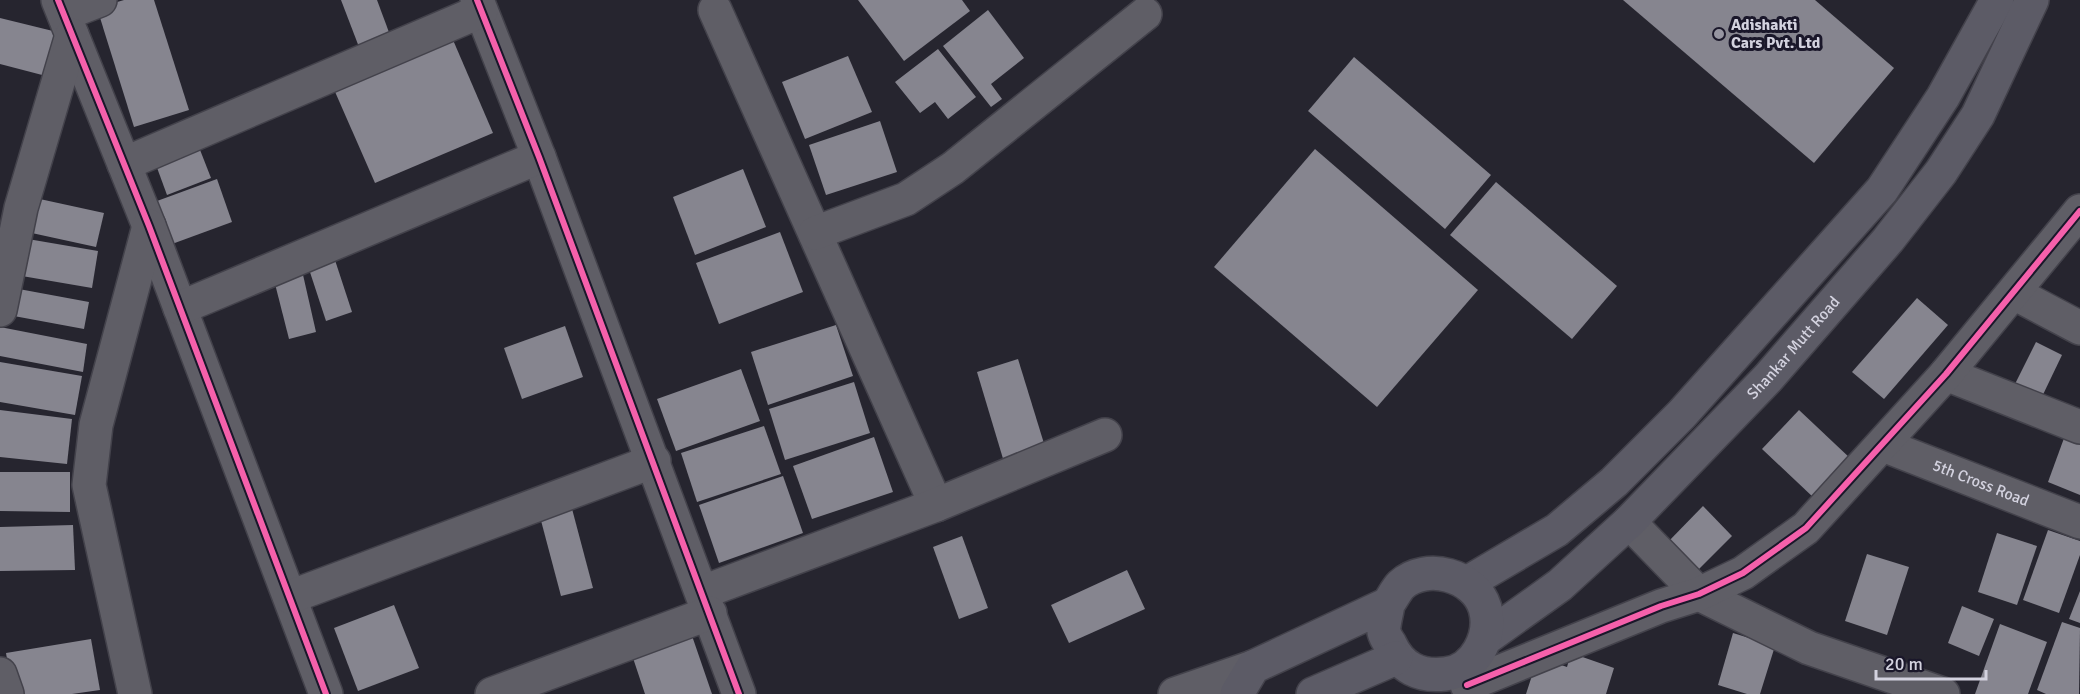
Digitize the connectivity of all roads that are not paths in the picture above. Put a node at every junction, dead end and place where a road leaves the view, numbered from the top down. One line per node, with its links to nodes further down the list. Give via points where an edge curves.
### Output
1 (100, 0): 7 (street)
2 (1997, 0): 8 (main road)
3 (2032, 0): 9 (main road, Shankar Mutt Road)
4 (479, 5): 10 (street); 11 (street)
5 (715, 10): 14 (street)
6 (1145, 14): 14 (street, via 906,199)
7 (65, 16): 11 (street); 17 (street)
8 (1943, 97): 9 (main road); 27 (main road, via 1882,190 1682,414 1614,482 1557,530)
9 (1978, 115): 25 (main road, Shankar Mutt Road, via 1941,172 1888,240 1768,378)
10 (539, 157): 16 (street); 23 (street)
11 (124, 164): 13 (street)
12 (2077, 218): 15 (street)
13 (149, 226): 16 (street); 37 (street, via 96,425 89,485)
14 (815, 233): 24 (street)
15 (2014, 293): 18 (street); 19 (street)
16 (180, 308): 29 (street)
17 (0, 310)
18 (2080, 328)
19 (1946, 375): 20 (street); 22 (street)
20 (2080, 427)
21 (1105, 435): 24 (street)
22 (1883, 445): 26 (street, 5th Cross Road); 28 (street, via 1806,528 1743,573)
23 (654, 461): 29 (street); 30 (street)
24 (936, 505): 30 (street)
25 (1629, 522): 28 (street); 32 (main road, Shankar Mutt Road)
26 (2080, 522)
27 (1467, 583): 31 (main road, via 1445,573 1422,574 1401,585); 32 (main road, via 1485,607)
28 (1699, 594): 32 (street); 43 (street, via 1800,645)
29 (290, 597): 38 (street)
30 (707, 602): 39 (street); 40 (street)
31 (1388, 604): 33 (main road, via 1384,632); 35 (main road)
32 (1473, 669): 33 (main road, Shankar Mutt Road, via 1430,676)
33 (1402, 673): 42 (main road)
34 (0, 674): 36 (street)
35 (1245, 681): 41 (street)
36 (7, 694)
37 (135, 694)
38 (326, 694)
39 (492, 694)
40 (740, 694)
41 (1175, 694)
42 (1313, 694)
43 (1943, 694)

